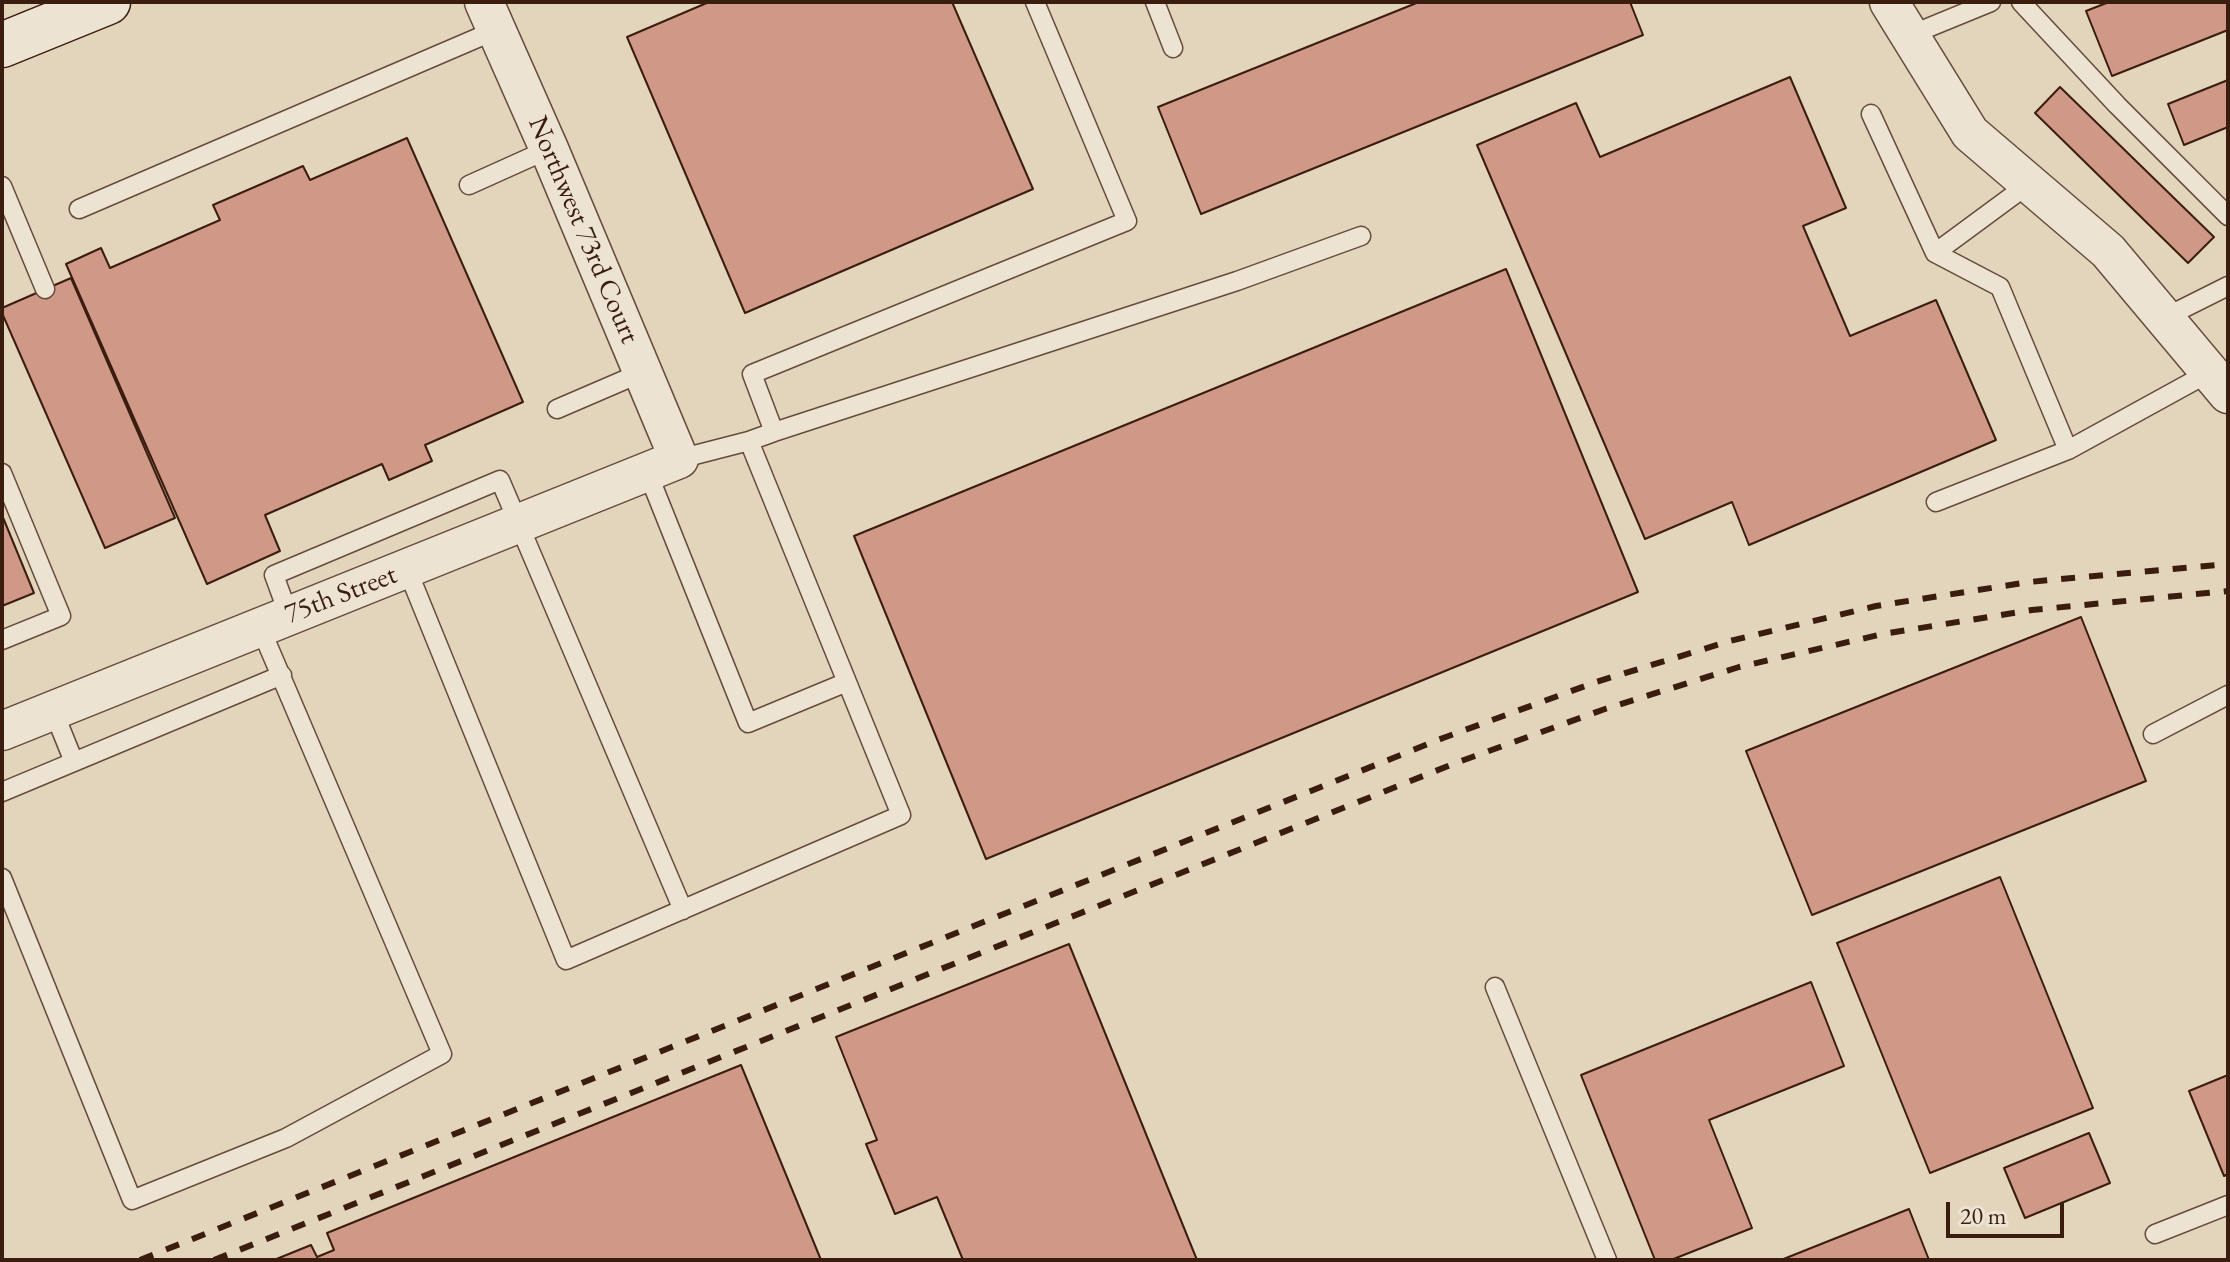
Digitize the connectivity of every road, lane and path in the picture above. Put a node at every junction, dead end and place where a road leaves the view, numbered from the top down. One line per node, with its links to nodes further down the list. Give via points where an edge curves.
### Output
1 (108, 2): 9 (street)
2 (1035, 2): 26 (lane, via 1127,221 752,374)
3 (1155, 2): 10 (lane)
4 (1889, 2): 8 (street)
5 (1991, 2): 8 (lane)
6 (2021, 2): 17 (lane)
7 (493, 11): 12 (street, Northwest 73rd Court); 16 (lane)
8 (1908, 36): 13 (street, via 1970,133)
9 (2, 45)
10 (1173, 48)
11 (1871, 114): 19 (lane)
12 (549, 149): 14 (lane); 23 (street, Northwest 73rd Court)
13 (2030, 183): 19 (lane); 22 (street, via 2108,251)
14 (469, 185)
15 (2, 186): 21 (lane)
16 (79, 209)
17 (2228, 216)
18 (1361, 236): 26 (lane)
19 (1935, 253): 28 (lane, via 2000,287)
20 (2228, 286): 22 (lane)
21 (45, 289)
22 (2164, 318): 24 (street)
23 (643, 372): 25 (lane); 29 (street, Northwest 73rd Court)
24 (2219, 383): 28 (lane)
25 (557, 409)
26 (774, 432): 27 (lane)
27 (749, 441): 29 (lane); 37 (lane)
28 (2068, 450): 31 (lane)
29 (663, 465): 32 (street, 75th Street); 37 (lane, via 748,723)
30 (2, 473): 35 (lane, via 61,616)
31 (1936, 502)
32 (519, 523): 33 (street, 75th Street); 34 (lane, via 500,480 274,575); 45 (lane)
33 (407, 569): 34 (street, 75th Street); 45 (lane, via 566,960)
34 (275, 621): 36 (lane); 39 (street, 75th Street)
35 (2, 640)
36 (282, 675): 42 (lane); 44 (lane, via 442,1054 286,1138 132,1200)
37 (847, 682): 45 (lane, via 901,815)
38 (2228, 695): 41 (lane)
39 (53, 710): 40 (street, 75th Street); 42 (lane)
40 (2, 731)
41 (2153, 734)
42 (74, 762): 43 (lane)
43 (2, 792)
44 (2, 878)
45 (683, 910)
46 (1495, 987): 49 (lane)
47 (2228, 1205): 48 (lane)
48 (2155, 1234)
49 (1607, 1260)

